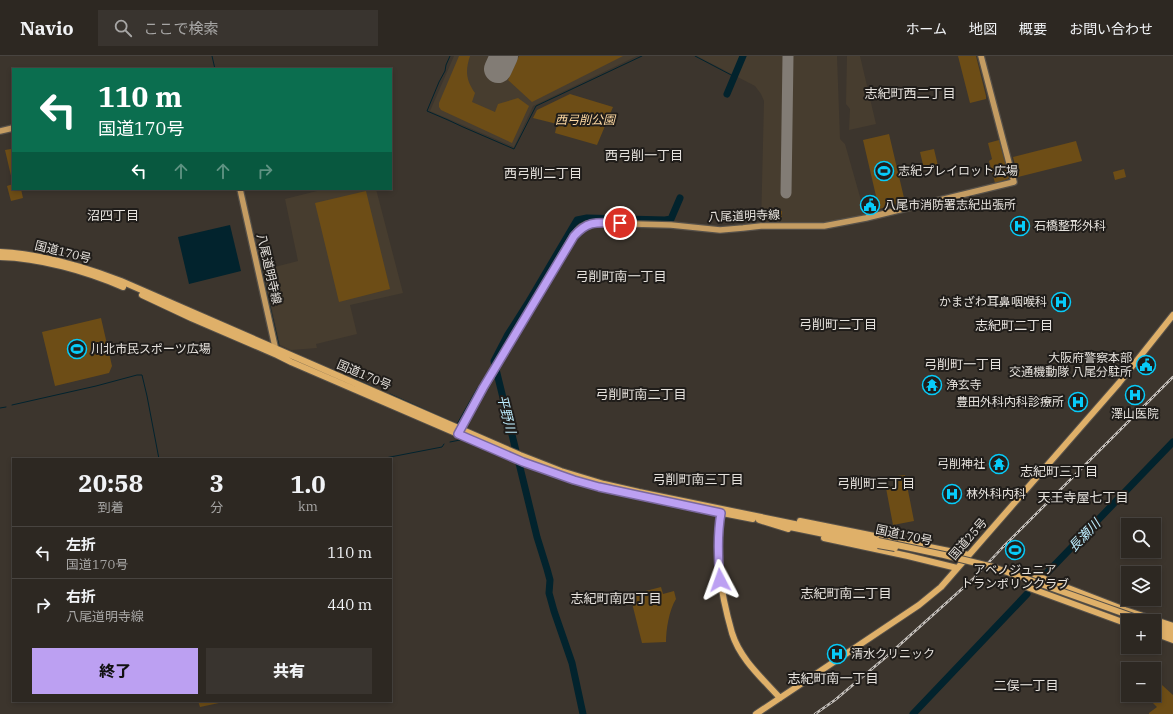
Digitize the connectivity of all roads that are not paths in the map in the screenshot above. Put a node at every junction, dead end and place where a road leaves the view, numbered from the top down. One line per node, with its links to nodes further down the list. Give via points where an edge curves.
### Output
1 (981, 56): 9 (main road, 八尾道明寺線, via 1014,182 824,226 761,226 724,230 671,225 596,222 587,224 574,236)
2 (12, 128): 3 (main road)
3 (0, 131)
4 (240, 190): 8 (main road, 八尾道明寺線)
5 (0, 252): 8 (highway, 国道170号, via 51,259 95,271)
6 (0, 257): 8 (highway, 国道170号, via 36,260 94,276)
7 (1173, 315): 14 (highway, 国道25号, via 1122,380)
8 (277, 352): 9 (highway, 国道170号)
9 (459, 432): 10 (highway, 国道170号, via 518,457 604,484)
10 (722, 511): 11 (highway, 国道170号); 29 (highway, via 719,531 722,595 734,640 740,653)
11 (760, 518): 12 (highway, 国道170号); 13 (highway, via 818,524); 15 (highway, via 800,533)
12 (878, 543): 17 (highway, 国道170号, bridge, via 944,554 993,567); 19 (highway, 国道170号, bridge, via 991,571)
13 (936, 548): 14 (highway); 15 (highway)
14 (969, 555): 16 (highway, 国道25号)
15 (934, 562): 16 (highway)
16 (957, 568): 29 (highway, 国道25号, via 941,587 919,605)
17 (1125, 614)
18 (1137, 614): 20 (highway, via 1037,576 1027,587)
19 (1121, 617)
20 (1121, 621)
21 (1161, 622): 22 (highway)
22 (1173, 626)
23 (1161, 627): 24 (highway)
24 (1173, 631)
25 (1161, 632): 27 (highway)
26 (1161, 636): 28 (highway)
27 (1173, 636)
28 (1173, 640)
29 (780, 698): 30 (highway, 国道25号)
30 (756, 714)

